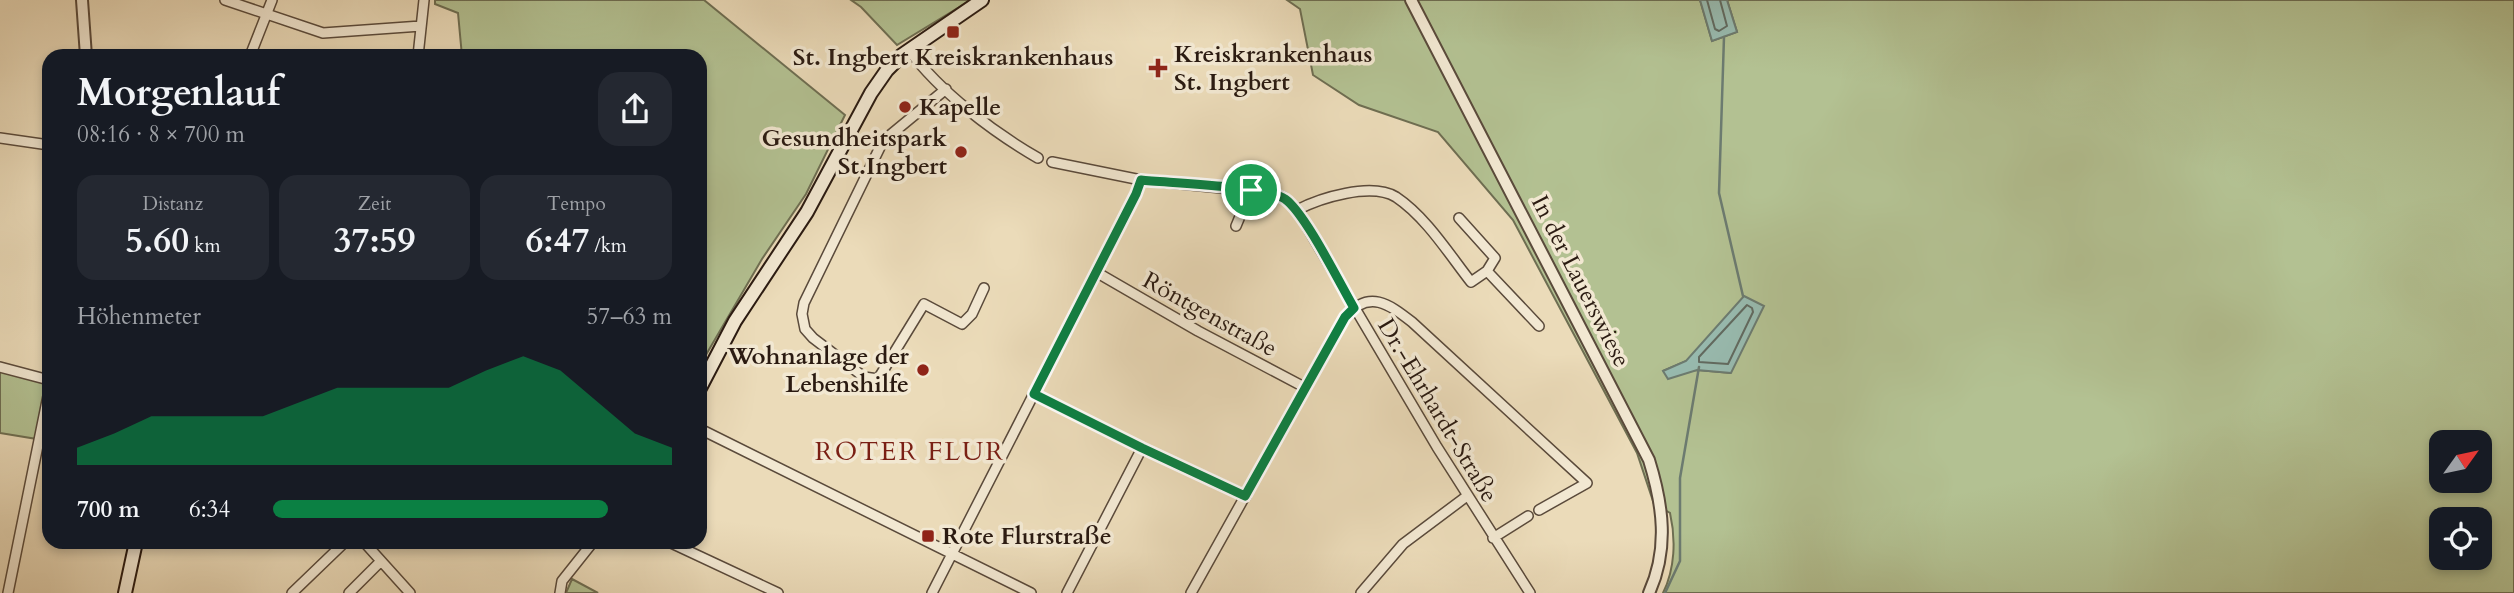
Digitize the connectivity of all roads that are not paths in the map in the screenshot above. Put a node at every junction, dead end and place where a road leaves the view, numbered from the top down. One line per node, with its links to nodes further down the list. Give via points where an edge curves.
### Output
1 (82, 0): 9 (street)
2 (225, 0): 7 (street)
3 (272, 0): 7 (street)
4 (424, 0): 8 (street)
5 (982, 0): 12 (main road)
6 (1411, 0): 61 (street, In der Lauerswiese, via 1648,460 1660,501 1662,529 1660,562)
7 (267, 14): 8 (street, via 323,33); 10 (street)
8 (421, 26): 11 (street)
9 (86, 49)
10 (253, 49)
11 (419, 49)
12 (909, 50): 13 (street); 29 (main road, via 871,93 807,212 735,321)
13 (946, 89): 16 (street, via 992,128); 25 (street, via 883,141 802,314 805,329 864,377 878,379 925,304 962,324)
14 (0, 138): 15 (street)
15 (42, 144)
16 (1038, 158)
17 (1052, 162): 18 (street)
18 (1141, 180): 19 (street); 24 (street)
19 (1251, 190): 20 (street, via 1283,197); 22 (street)
20 (1297, 210): 23 (street, via 1341,193 1387,193 1429,228 1471,282); 26 (street, Dr.-Ehrhardt-Straße)
21 (1459, 218): 23 (street, via 1495,258)
22 (1236, 226)
23 (1487, 271): 27 (street)
24 (1096, 272): 31 (street, Röntgenstraße); 32 (street)
25 (984, 288)
26 (1354, 308): 31 (street); 37 (street, Dr.-Ehrhardt-Straße); 38 (street, via 1373,301 1385,302 1398,311 1587,483)
27 (1539, 326)
28 (0, 367): 30 (street)
29 (707, 375)
30 (42, 378)
31 (1306, 388): 36 (street)
32 (1034, 394): 35 (street); 46 (street)
33 (42, 423): 48 (street)
34 (707, 432): 46 (street)
35 (1142, 448): 36 (street); 57 (street)
36 (1245, 496): 58 (street)
37 (1467, 496): 40 (street, Dr.-Ehrhardt-Straße); 59 (street, via 1403,544)
38 (1539, 510)
39 (1528, 516): 40 (street)
40 (1493, 538): 60 (street, Dr.-Ehrhardt-Straße)
41 (134, 549): 49 (main road)
42 (338, 549): 50 (street)
43 (370, 549): 47 (street)
44 (587, 549): 53 (street, via 562,581)
45 (684, 549): 54 (street)
46 (952, 555): 55 (street); 56 (street)
47 (380, 562): 51 (street); 52 (street)
48 (6, 589)
49 (125, 593)
50 (292, 593)
51 (349, 593)
52 (410, 593)
53 (560, 593)
54 (778, 593)
55 (932, 593)
56 (1031, 593)
57 (1067, 593)
58 (1191, 593)
59 (1361, 593)
60 (1530, 593)
61 (1649, 593)

